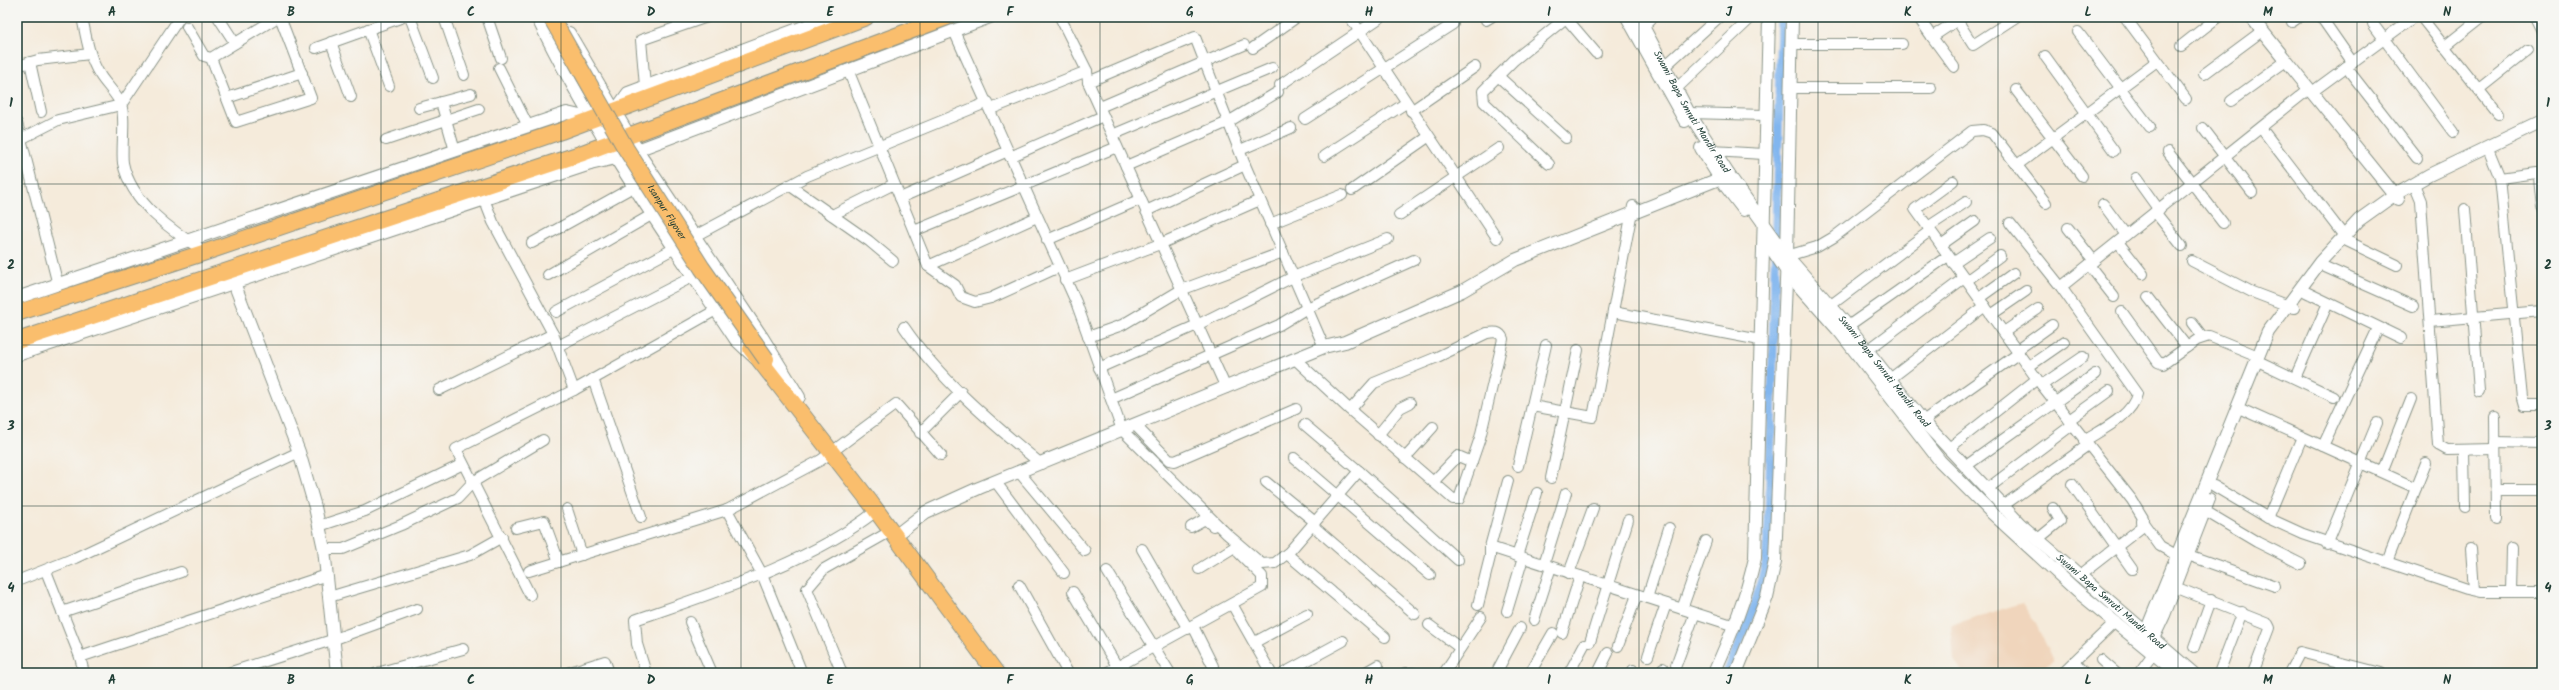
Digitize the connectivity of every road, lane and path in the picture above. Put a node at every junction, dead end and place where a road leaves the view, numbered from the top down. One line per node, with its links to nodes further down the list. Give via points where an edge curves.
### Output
1 (82, 17): 61 (street)
2 (180, 17): 99 (street)
3 (218, 17): 53 (street)
4 (279, 17): 39 (street); 77 (street)
5 (404, 17): 45 (street)
6 (410, 17): 81 (street)
7 (444, 17): 79 (street)
8 (487, 17): 117 (street, via 500,63)
9 (537, 17): 108 (street)
10 (545, 17): 283 (main road, Isanpur Flyover, via 621,152 738,329)
11 (551, 17): 283 (main road, Isanpur Flyover, bridge, via 626,150)
12 (560, 17): 100 (street)
13 (707, 17): 84 (street, via 641,40)
14 (830, 17): 84 (street)
15 (866, 17): 100 (main road)
16 (990, 17): 41 (street)
17 (1060, 17): 76 (street)
18 (1296, 17): 67 (street, via 1249,47)
19 (1350, 17): 46 (street)
20 (1381, 17): 46 (street)
21 (1566, 17): 60 (street); 80 (street)
22 (1626, 17): 154 (street, via 1647,57)
23 (1653, 17): 40 (street)
24 (1719, 17): 72 (street)
25 (1752, 17): 88 (street)
26 (1768, 17): 111 (street)
27 (1792, 17): 54 (street)
28 (1918, 17): 50 (street)
29 (2016, 17): 38 (street, via 1973,45)
30 (2125, 17): 64 (street)
31 (2218, 17): 56 (street)
32 (2251, 17): 47 (street)
33 (2321, 17): 68 (street)
34 (2414, 17): 51 (street)
35 (2421, 17): 57 (street)
36 (2482, 17): 57 (street)
37 (2535, 17): 48 (street)
38 (1958, 18): 50 (street)
39 (264, 21): 53 (street)
40 (1640, 22): 72 (street, Swami Bapa Smruti Mandir Road)
41 (951, 24): 75 (street); 101 (street); 131 (main road)
42 (1453, 24): 74 (street)
43 (2373, 24): 51 (street)
44 (187, 27): 63 (street, via 204,56)
45 (368, 29): 52 (street); 83 (street)
46 (1359, 31): 74 (street); 115 (street)
47 (2262, 31): 65 (street); 78 (street)
48 (2542, 31)
49 (2078, 32): 87 (street)
50 (1932, 37): 70 (street)
51 (2384, 39): 68 (street); 123 (street)
52 (331, 42): 58 (street); 94 (street)
53 (235, 43): 63 (street)
54 (1792, 44): 55 (street); 85 (street)
55 (1902, 44)
56 (2181, 46)
57 (2444, 47): 89 (street)
58 (316, 48)
59 (2528, 50): 89 (street)
60 (1596, 53)
61 (90, 54): 66 (street); 99 (street, via 99,74)
62 (2045, 56): 107 (street)
63 (211, 58): 95 (street)
64 (2157, 61): 87 (street); 96 (street)
65 (2286, 61): 92 (street); 97 (street)
66 (30, 62): 69 (street); 105 (street)
67 (1205, 63): 82 (street, via 1195,37); 90 (street); 106 (street)
68 (2349, 65): 92 (street); 148 (street)
69 (17, 66)
70 (1954, 66)
71 (1475, 67): 102 (street)
72 (1664, 67): 88 (street, Swami Bapa Smruti Mandir Road)
73 (1272, 68): 90 (street)
74 (1384, 69): 102 (street); 112 (street)
75 (848, 70): 131 (street); 133 (street)
76 (1087, 71): 82 (street); 101 (street)
77 (302, 73): 95 (street); 95 (street, via 311,98 236,122)
78 (2204, 74)
79 (464, 75)
80 (1498, 76): 127 (street); 150 (street, via 1483,91 1484,102)
81 (433, 78)
82 (1088, 82): 106 (street)
83 (389, 86)
84 (645, 86): 100 (street, via 628,92)
85 (1790, 88): 86 (street); 211 (street)
86 (1931, 88)
87 (2120, 88): 107 (street); 118 (street)
88 (1676, 89): 109 (street, Swami Bapa Smruti Mandir Road)
89 (2479, 89): 110 (street)
90 (1215, 90): 115 (street); 124 (street)
91 (2016, 90): 125 (street)
92 (2311, 91): 122 (street); 169 (street)
93 (471, 94): 98 (street)
94 (351, 97)
95 (226, 98)
96 (2186, 99)
97 (2231, 101)
98 (441, 102): 103 (street); 113 (street)
99 (121, 105): 129 (street, via 58,120); 203 (street, via 124,163 134,188 158,218)
100 (611, 105): 108 (main road); 131 (street)
101 (989, 106): 133 (street); 142 (street)
102 (1408, 107): 126 (street); 144 (street)
103 (419, 108)
104 (479, 109): 113 (street)
105 (41, 112)
106 (1102, 112): 124 (street); 142 (street)
107 (2087, 112): 125 (street); 139 (street)
108 (589, 113): 117 (street, via 567,113); 132 (street); 183 (main road)
109 (1689, 113): 111 (street); 138 (street, Swami Bapa Smruti Mandir Road)
110 (2498, 114)
111 (1765, 115): 143 (street)
112 (1305, 119)
113 (445, 120): 130 (street); 137 (street)
114 (2542, 121): 128 (street)
115 (1228, 122): 136 (street); 153 (street)
116 (17, 123): 129 (street)
117 (528, 126): 137 (street)
118 (2150, 127)
119 (2542, 127): 128 (street)
120 (1291, 128): 136 (street)
121 (2203, 128): 145 (street)
122 (2261, 128): 145 (street); 201 (street)
123 (2453, 132)
124 (1112, 135): 134 (street)
125 (2053, 136): 152 (street); 155 (street)
126 (1428, 137): 156 (street); 166 (street)
127 (1566, 138)
128 (2511, 138): 140 (street); 146 (street)
129 (19, 140): 232 (street)
130 (386, 140)
131 (633, 143): 132 (main road); 147 (street); 196 (street)
132 (607, 144): 147 (street); 149 (street); 228 (main road)
133 (879, 146): 161 (street); 162 (street)
134 (1117, 146): 153 (street); 164 (street)
135 (1499, 148): 156 (street)
136 (1240, 150): 151 (street)
137 (455, 151): 183 (street)
138 (1712, 151): 143 (street); 154 (street, Swami Bapa Smruti Mandir Road)
139 (2114, 151)
140 (2489, 151): 146 (street); 158 (street)
141 (2168, 152): 160 (street)
142 (1009, 154): 164 (street); 170 (street)
143 (1764, 154): 188 (street)
144 (1324, 156)
145 (2225, 157): 160 (street); 167 (street)
146 (2472, 157): 165 (street); 169 (street, via 2429,175)
147 (616, 158): 149 (street); 163 (street)
148 (2417, 158)
149 (590, 164): 171 (street)
150 (1548, 164)
151 (1245, 165): 173 (street); 180 (street)
152 (2017, 165): 175 (street); 211 (street, via 1992,133 1983,130 1972,131 1834,237 1817,248)
153 (1126, 166): 172 (street)
154 (1723, 174): 179 (street); 188 (street, Swami Bapa Smruti Mandir Road); 195 (street)
155 (2082, 176)
156 (1456, 178): 185 (street); 197 (street)
157 (2136, 178): 181 (street)
158 (2500, 178): 177 (street, via 2536,173 2539,177); 253 (street)
159 (1953, 181): 193 (street, via 1915,209)
160 (2192, 183): 181 (street); 190 (street)
161 (894, 184): 170 (street); 184 (street)
162 (789, 185): 184 (street); 196 (street)
163 (635, 186): 182 (street); 204 (street)
164 (1023, 186): 186 (street); 194 (street)
165 (2416, 189): 169 (street); 256 (street, via 2421,201)
166 (1352, 190)
167 (2252, 192)
168 (1342, 195): 191 (street)
169 (2396, 197): 201 (street)
170 (900, 198): 194 (street)
171 (484, 199): 228 (street); 264 (street, via 493,222)
172 (1141, 199): 180 (street); 202 (street)
173 (1260, 200): 191 (street); 205 (street)
174 (1966, 202): 193 (street)
175 (2046, 203)
176 (2103, 204): 199 (street)
177 (2542, 207)
178 (2464, 209): 255 (street)
179 (1633, 210): 250 (street); 273 (street, via 1515,260 1479,278 1462,291)
180 (1146, 211): 205 (street)
181 (2157, 211): 199 (street); 207 (street)
182 (653, 214): 208 (street); 226 (street)
183 (291, 215): 203 (street); 209 (main road)
184 (832, 215): 215 (street)
185 (1399, 215)
186 (1037, 217): 202 (street); 219 (street)
187 (1975, 221): 206 (street)
188 (1763, 222): 195 (street); 211 (street, Swami Bapa Smruti Mandir Road)
189 (2010, 223): 233 (street)
190 (2223, 223)
191 (1270, 224): 210 (street)
192 (2068, 228): 217 (street)
193 (1930, 229): 206 (street); 242 (street)
194 (914, 231): 219 (street)
195 (1763, 236): 223 (street); 268 (street)
196 (693, 237): 298 (street)
197 (1497, 238)
198 (1990, 238): 213 (street)
199 (2122, 238): 217 (street); 225 (street)
200 (1388, 239): 229 (street)
201 (2345, 239): 218 (street); 222 (street); 244 (street, via 2320,262)
202 (1047, 240): 221 (street)
203 (189, 242): 209 (street); 220 (street)
204 (532, 243)
205 (1160, 244): 230 (street); 234 (street)
206 (1941, 245): 213 (street)
207 (2182, 246)
208 (676, 248): 227 (street); 249 (street)
209 (206, 252): 220 (main road)
210 (1283, 252): 229 (street); 234 (street)
211 (1787, 256): 223 (street); 242 (street, Swami Bapa Smruti Mandir Road)
212 (2000, 256): 231 (street)
213 (1951, 259): 231 (street); 260 (street)
214 (1414, 260): 245 (street)
215 (893, 261)
216 (2192, 261): 244 (street, via 2252,292)
217 (2091, 263): 233 (street); 237 (street)
218 (2397, 264)
219 (928, 266): 221 (street, via 955,285 961,297 975,302 991,298)
220 (136, 267): 232 (street); 252 (main road)
221 (1059, 267): 230 (street)
222 (2325, 267): 236 (street); 243 (street)
223 (1786, 270): 439 (street, via 1840,332 1940,461 1997,518); 444 (street, via 1775,561 1767,597)
224 (2014, 273): 240 (street)
225 (2143, 274)
226 (548, 275)
227 (694, 276): 247 (street); 272 (street)
228 (232, 277): 269 (main road); 278 (street); 328 (street)
229 (1293, 277): 245 (street); 258 (street)
230 (1065, 280): 266 (street)
231 (1965, 280): 240 (street); 276 (street)
232 (58, 285): 239 (street)
233 (2061, 287): 321 (street, via 2137,394 2135,404)
234 (1181, 290): 258 (street); 266 (street, via 1122,324)
235 (2026, 291): 254 (street)
236 (2306, 292): 241 (street); 244 (street)
237 (2114, 297)
238 (2148, 297): 274 (street)
239 (17, 298)
240 (1982, 302): 254 (street); 289 (street)
241 (2328, 303): 262 (street); 287 (street)
242 (1831, 305): 260 (street, Swami Bapa Smruti Mandir Road)
243 (2413, 306)
244 (2291, 307): 282 (street)
245 (1307, 308): 273 (street); 279 (street, via 1279,324)
246 (2038, 309): 263 (street)
247 (716, 310): 283 (street, via 736,340); 288 (street)
248 (2542, 311): 253 (street)
249 (556, 312)
250 (1613, 312): 268 (street); 308 (street, via 1593,417)
251 (2122, 312): 274 (street, via 2158,362 2163,364)
252 (17, 313)
253 (2514, 314): 255 (street); 303 (street, via 2524,405)
254 (1991, 315): 263 (street)
255 (2474, 317): 256 (street); 295 (street)
256 (2430, 322): 327 (street, via 2438,445 2447,450)
257 (2192, 323): 265 (street)
258 (1197, 325): 279 (street); 285 (street)
259 (2052, 325): 277 (street)
260 (1848, 326): 276 (street, Swami Bapa Smruti Mandir Road)
261 (904, 327): 296 (street, via 914,342)
262 (2378, 328): 267 (street); 324 (street)
263 (2004, 332): 277 (street)
264 (553, 334): 272 (street); 292 (street)
265 (2202, 336): 274 (street); 282 (street, via 2208,336)
266 (1088, 337): 285 (street)
267 (2401, 338)
268 (1760, 340): 441 (street, via 1755,558 1748,592)
269 (17, 341)
270 (2064, 342): 284 (street)
271 (1546, 345): 304 (street)
272 (558, 346): 293 (street)
273 (1328, 346): 281 (street)
274 (2187, 347)
275 (1578, 350): 308 (street)
276 (1868, 350): 289 (street, Swami Bapa Smruti Mandir Road)
277 (2018, 352): 284 (street); 310 (street)
278 (17, 355)
279 (1211, 355): 291 (street); 299 (street)
280 (2083, 357): 290 (street)
281 (1295, 359): 291 (street); 306 (street)
282 (2260, 360): 287 (street); 307 (street); 391 (street)
283 (764, 362): 298 (main road, Isanpur Flyover); 326 (main road)
284 (2028, 367): 290 (street)
285 (1099, 368): 299 (street)
286 (2095, 374): 301 (street)
287 (2295, 378): 297 (street)
288 (593, 379): 293 (street); 365 (street)
289 (1890, 379): 310 (street, Swami Bapa Smruti Mandir Road)
290 (2040, 382): 301 (street); 325 (street)
291 (1226, 388): 314 (street)
292 (439, 390)
293 (574, 390): 335 (street, via 456,449)
294 (2109, 391): 311 (street)
295 (2479, 391)
296 (961, 392): 317 (street); 336 (street)
297 (2334, 396)
298 (799, 397): 326 (main road, Isanpur Flyover)
299 (1111, 399): 316 (street)
300 (2411, 399): 341 (street)
301 (2056, 402): 311 (street); 338 (street)
302 (1410, 403): 318 (street, via 1400,408)
303 (2542, 405)
304 (1532, 406): 308 (street); 337 (street)
305 (1296, 409): 314 (street, via 1175,461 1169,460)
306 (1350, 410): 318 (street); 332 (street, via 1374,383 1496,331 1503,339)
307 (2242, 410): 319 (street); 349 (street)
308 (1565, 414): 342 (street)
309 (2495, 418): 323 (street)
310 (1923, 421): 325 (street, Swami Bapa Smruti Mandir Road)
311 (2070, 423): 321 (street); 351 (street)
312 (2377, 423): 333 (street)
313 (1304, 424): 339 (street)
314 (1135, 425): 316 (street)
315 (1433, 427): 331 (street)
316 (1122, 430): 336 (street); 370 (street)
317 (920, 433): 326 (street, via 896,404); 329 (street)
318 (1378, 435): 331 (street)
319 (2302, 437): 324 (street); 366 (street)
320 (543, 440): 344 (street)
321 (2086, 443): 357 (street); 369 (street, via 2132,500)
322 (2542, 443): 323 (street)
323 (2495, 445): 327 (street); 352 (street)
324 (2323, 446): 333 (street)
325 (1948, 449): 338 (street, Swami Bapa Smruti Mandir Road)
326 (834, 450): 362 (street, via 821,460); 363 (main road); 376 (main road)
327 (2464, 450): 358 (street)
328 (299, 452): 372 (street); 400 (street)
329 (941, 455)
330 (1294, 458): 356 (street)
331 (1405, 458): 347 (street)
332 (1472, 462): 347 (street, via 1458,456); 347 (street, via 1459,499 1453,499)
333 (2360, 463): 341 (street); 380 (street)
334 (2426, 463): 350 (street)
335 (464, 464): 344 (street); 372 (street, via 365,511)
336 (1041, 464): 340 (street)
337 (1518, 466)
338 (1966, 466): 351 (street, Swami Bapa Smruti Mandir Road)
339 (1359, 470): 356 (street); 393 (street)
340 (1020, 472): 345 (street); 388 (street)
341 (2382, 472): 350 (street)
342 (1551, 478)
343 (1508, 481): 381 (street)
344 (473, 482): 377 (street); 385 (street, via 458,498 401,525 343,549)
345 (995, 482): 376 (street, via 926,512); 404 (street)
346 (1266, 482): 371 (street)
347 (1433, 482)
348 (2072, 484): 382 (street)
349 (2214, 486): 364 (street); 366 (street)
350 (2416, 488): 395 (street)
351 (1987, 489): 357 (street, Swami Bapa Smruti Mandir Road)
352 (2496, 490): 353 (street); 367 (street)
353 (2542, 490)
354 (1536, 493): 392 (street)
355 (1566, 493): 397 (street)
356 (1338, 494): 371 (street); 408 (street)
357 (2004, 505): 378 (street, Swami Bapa Smruti Mandir Road, via 2020,524)
358 (2465, 506)
359 (1593, 508): 405 (street)
360 (2053, 508): 378 (street, via 2060,521)
361 (567, 509): 390 (street)
362 (727, 510): 390 (street); 406 (street)
363 (876, 511): 376 (main road); 406 (street, via 854,528)
364 (2205, 511): 391 (street); 396 (street, via 2257,542)
365 (641, 518)
366 (2268, 518): 380 (street)
367 (2496, 519)
368 (1628, 520): 413 (street)
369 (2142, 521): 382 (street, via 2142,527); 391 (street, via 2160,546)
370 (1212, 522): 373 (street, via 1204,519); 383 (street); 389 (street, via 1262,564 1275,564)
371 (1313, 523): 389 (street); 435 (street)
372 (319, 526): 385 (street)
373 (1191, 527)
374 (516, 528): 394 (street, via 544,521)
375 (1669, 528): 423 (street)
376 (898, 535): 464 (main road); 474 (street, via 824,569 807,590)
377 (502, 537): 420 (street); 422 (street, via 470,555)
378 (2038, 539): 410 (street, Swami Bapa Smruti Mandir Road)
379 (1706, 541): 429 (street)
380 (2327, 544): 395 (street)
381 (1490, 547): 392 (street); 427 (street, via 1490,557)
382 (2118, 547): 399 (street); 410 (street)
383 (1233, 548): 398 (street); 425 (street, via 1264,580 1262,587)
384 (2512, 548): 418 (street)
385 (324, 549): 407 (street)
386 (1142, 549): 442 (street)
387 (2471, 549): 416 (street)
388 (1085, 551)
389 (1287, 554): 445 (street)
390 (582, 555): 394 (street)
391 (2183, 555): 414 (street); 415 (street); 449 (street)
392 (1520, 557): 397 (street); 430 (street)
393 (1458, 560)
394 (559, 562): 401 (street)
395 (2387, 562): 416 (street)
396 (2301, 564)
397 (1548, 566): 405 (street); 437 (street)
398 (1199, 569)
399 (2132, 569)
400 (46, 571): 411 (street); 431 (street)
401 (529, 571)
402 (181, 572): 431 (street)
403 (1107, 572): 451 (street)
404 (1064, 573)
405 (1569, 573): 409 (street)
406 (762, 574): 471 (street, via 635,620 636,644); 473 (street)
407 (327, 575): 422 (street); 457 (street)
408 (1430, 575)
409 (1580, 576): 413 (street); 485 (street, via 1557,633)
410 (2080, 576): 449 (street, Swami Bapa Smruti Mandir Road)
411 (17, 581)
412 (1019, 585): 475 (street)
413 (1608, 585): 421 (street); 486 (street, via 1587,644)
414 (2275, 586)
415 (2176, 587): 424 (street); 449 (street)
416 (2474, 590): 418 (street)
417 (1073, 592): 463 (street)
418 (2511, 592): 419 (street)
419 (2542, 592)
420 (530, 594)
421 (1637, 594): 423 (street); 450 (street)
422 (329, 597): 446 (street)
423 (1647, 598): 426 (street)
424 (2211, 600): 432 (street); 452 (street)
425 (1232, 604): 442 (street); 448 (street)
426 (1666, 604): 429 (street); 456 (street)
427 (1478, 605)
428 (417, 609): 446 (street)
429 (1682, 609): 433 (street)
430 (1507, 611)
431 (62, 612): 457 (street)
432 (2242, 612): 496 (street); 497 (street, via 2264,620 2270,628)
433 (1695, 613): 441 (street); 461 (street)
434 (1307, 614): 448 (street)
435 (1415, 614)
436 (1481, 618): 453 (street)
437 (1534, 620)
438 (690, 622): 472 (street)
439 (2115, 622): 449 (street); 459 (street)
440 (1429, 625): 453 (street)
441 (1736, 626): 444 (street); 488 (street)
442 (1191, 628): 451 (street); 462 (street)
443 (1520, 628): 484 (street)
444 (1753, 634): 489 (street)
445 (1385, 637)
446 (332, 640): 466 (street); 467 (street)
447 (1343, 641): 479 (street)
448 (1255, 642): 478 (street)
449 (2150, 643): 493 (street); 494 (street); 495 (street, Swami Bapa Smruti Mandir Road)
450 (1618, 646)
451 (1154, 647): 463 (street); 477 (street)
452 (2194, 647)
453 (1460, 648): 483 (street)
454 (463, 649): 468 (street)
455 (1608, 653): 487 (street)
456 (1648, 656)
457 (80, 657): 465 (street)
458 (2101, 660): 492 (street)
459 (2074, 662): 490 (street); 491 (street)
460 (1378, 665): 480 (street)
461 (1676, 665)
462 (1213, 666)
463 (1119, 670): 476 (street)
464 (996, 671)
465 (84, 673)
466 (228, 673)
467 (337, 673)
468 (377, 673)
469 (566, 673): 470 (street, via 605,662)
470 (609, 673)
471 (646, 673)
472 (712, 673)
473 (802, 673)
474 (842, 673)
475 (1068, 673)
476 (1106, 673)
477 (1170, 673)
478 (1271, 673)
479 (1284, 673)
480 (1364, 673)
481 (1405, 673): 482 (street)
482 (1413, 673)
483 (1444, 673)
484 (1496, 673)
485 (1530, 673)
486 (1569, 673)
487 (1598, 673)
488 (1714, 673)
489 (1736, 673)
490 (2062, 673)
491 (2084, 673)
492 (2116, 673)
493 (2139, 673)
494 (2177, 673)
495 (2193, 673)
496 (2219, 673)
497 (2253, 673)
498 (2289, 673): 499 (street, via 2300,652)
499 (2381, 673)

